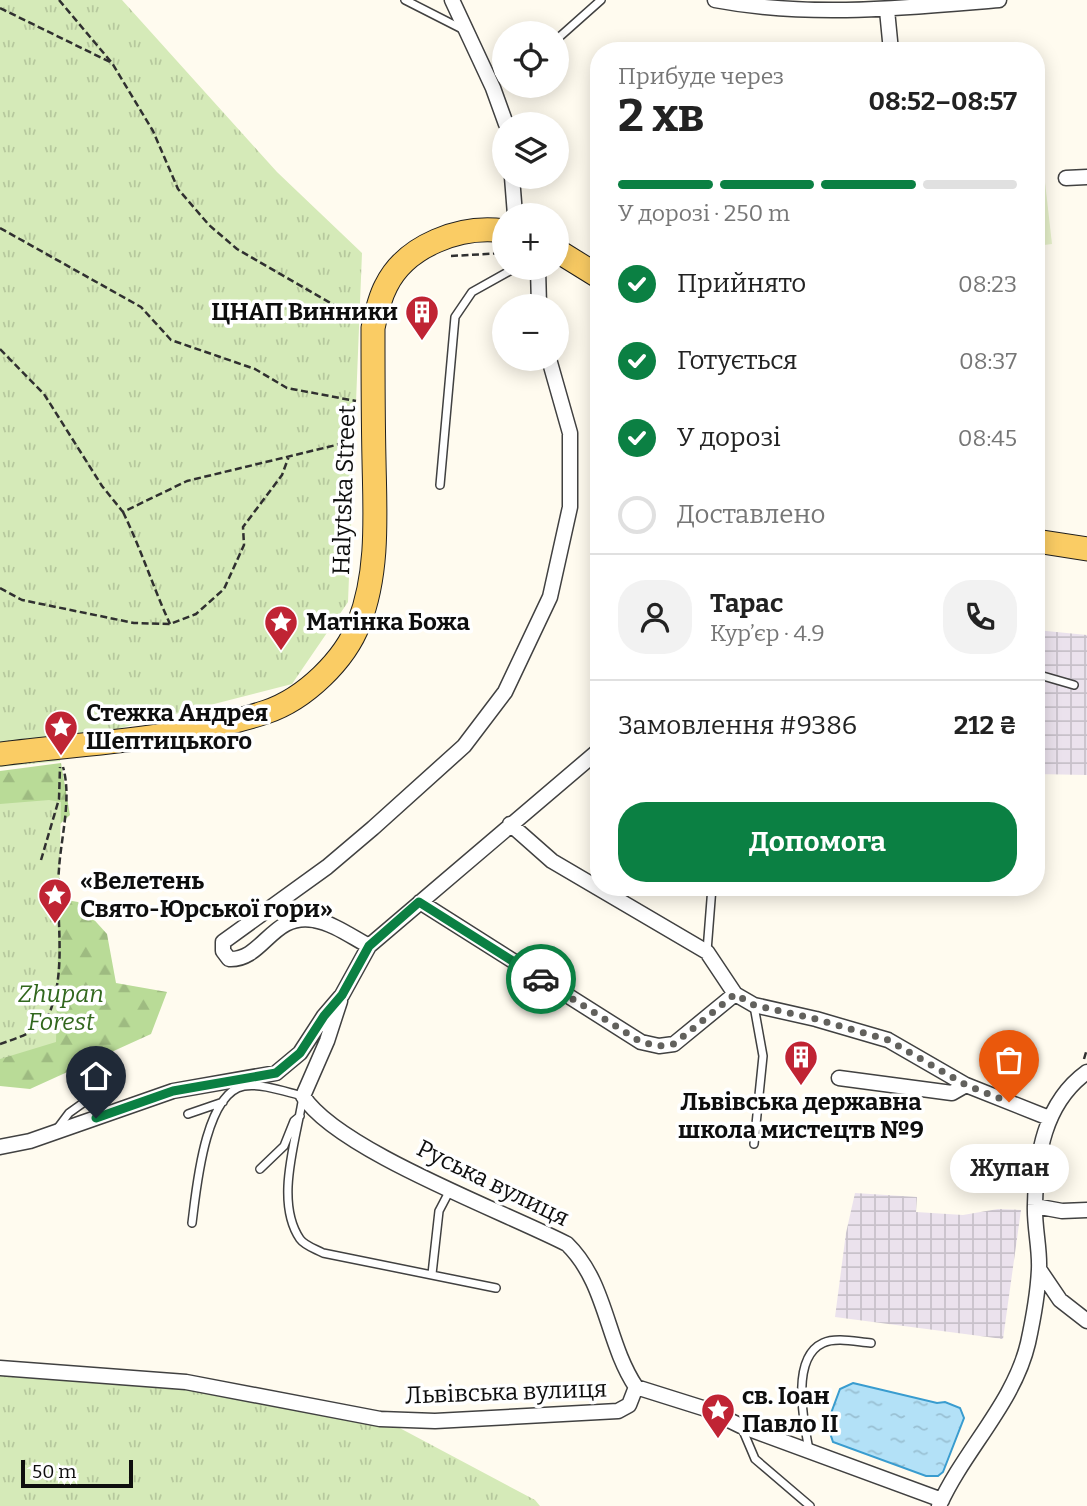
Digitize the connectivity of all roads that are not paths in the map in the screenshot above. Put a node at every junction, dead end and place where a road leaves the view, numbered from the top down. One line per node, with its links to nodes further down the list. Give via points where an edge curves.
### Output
1 (405, 0): 8 (lane)
2 (452, 0): 8 (street)
3 (601, 0): 7 (lane)
4 (715, 0): 6 (street, via 762,9)
5 (999, 0): 6 (street)
6 (887, 10): 9 (street)
7 (569, 28)
8 (465, 31): 10 (street)
9 (890, 42)
10 (492, 74)
11 (1087, 177): 12 (street)
12 (1066, 178)
13 (492, 231): 23 (main road, Halytska Street, via 467,231 441,239 403,263 383,292 373,328 371,571 359,625 325,673 269,712 62,751)
14 (569, 258): 15 (main road)
15 (590, 271)
16 (494, 280): 18 (lane, via 472,292 455,317)
17 (552, 371): 30 (street, via 570,433 570,507 550,597 510,681 464,746 327,866 223,942 223,951 229,959 247,957 276,928 311,919)
18 (440, 485)
19 (1045, 542): 20 (main road)
20 (1087, 549)
21 (1045, 677): 22 (lane)
22 (1074, 685)
23 (0, 754)
24 (590, 758): 25 (street)
25 (510, 824): 26 (street, via 552,861); 29 (street)
26 (590, 883)
27 (612, 896): 31 (street)
28 (711, 896): 31 (lane)
29 (419, 902): 30 (street); 32 (street, via 641,1042 674,1044)
30 (369, 946): 33 (street)
31 (707, 952): 32 (street)
32 (735, 994): 34 (street)
33 (342, 995): 38 (street); 44 (street, via 300,1053 276,1073 173,1091)
34 (754, 1005): 37 (street, via 888,1040); 45 (lane, via 763,1056)
35 (1087, 1072): 43 (street, via 1063,1094)
36 (839, 1078): 37 (street, via 952,1093)
37 (966, 1085): 43 (street)
38 (303, 1096): 40 (lane, via 243,1086); 42 (lane); 48 (street, Руська вулиця, via 319,1116 367,1147)
39 (90, 1098): 44 (lane, via 69,1113)
40 (224, 1102): 41 (lane); 51 (lane, via 200,1153)
41 (188, 1114)
42 (300, 1116): 47 (lane, via 284,1146); 53 (lane, via 289,1189 291,1220 302,1241 323,1253)
43 (1049, 1118): 49 (street)
44 (54, 1133): 46 (street)
45 (754, 1143)
46 (0, 1147)
47 (261, 1168)
48 (450, 1189): 53 (lane, via 439,1211); 58 (street, Руська вулиця, via 567,1244 583,1259 601,1297 618,1358)
49 (1035, 1206): 50 (street); 52 (street)
50 (1087, 1210)
51 (192, 1223)
52 (1039, 1269): 55 (street, via 1060,1300); 61 (street, via 1019,1370)
53 (432, 1274): 54 (lane)
54 (496, 1288)
55 (1087, 1321)
56 (871, 1343): 60 (lane, via 825,1342 815,1348 803,1377 800,1406)
57 (0, 1368): 58 (street, Львівська вулиця, via 186,1382 380,1419 435,1422 618,1411 629,1405)
58 (636, 1387): 59 (street, Львівська вулиця, via 706,1409)
59 (741, 1426): 60 (street, Львівська вулиця); 62 (lane, via 755,1459)
60 (810, 1452): 61 (street, Львівська вулиця)
61 (941, 1503)
62 (810, 1506)

